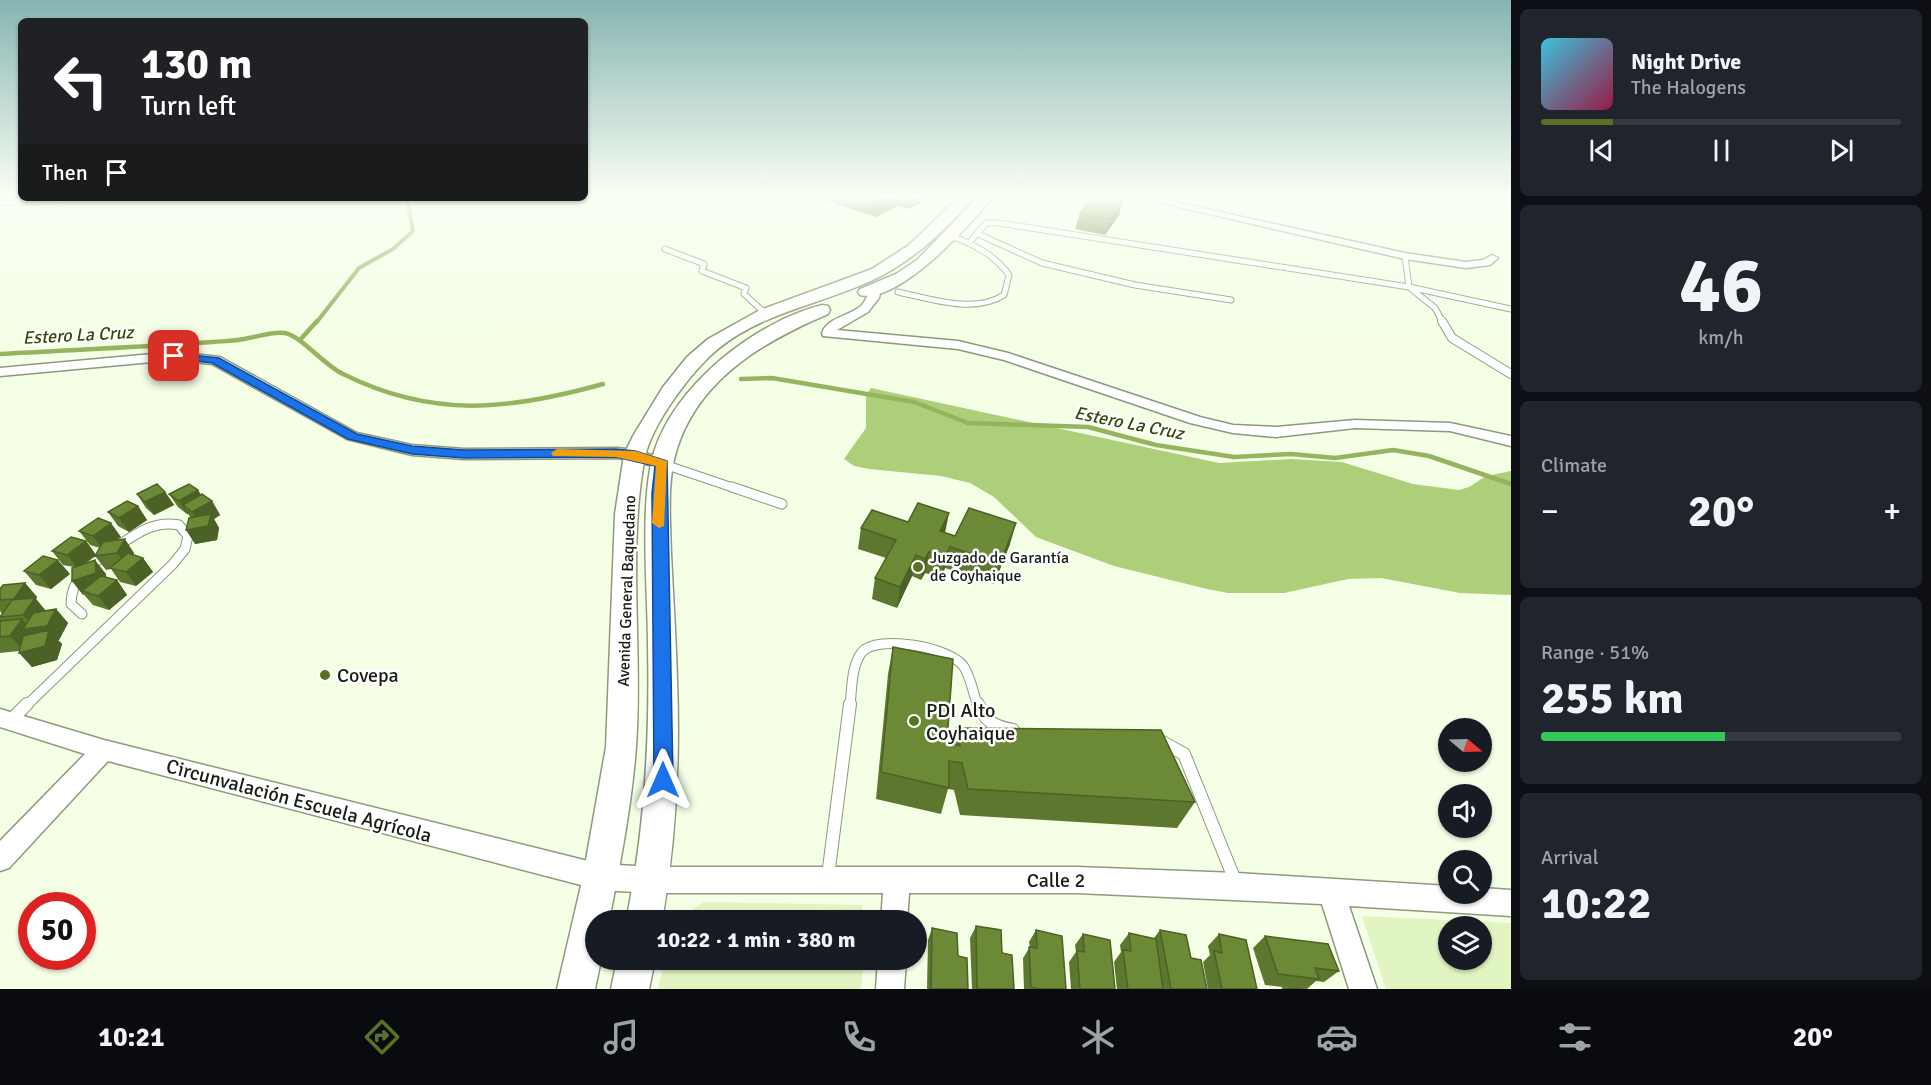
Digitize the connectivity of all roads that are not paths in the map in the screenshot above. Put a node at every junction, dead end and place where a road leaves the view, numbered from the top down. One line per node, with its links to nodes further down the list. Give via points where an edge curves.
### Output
1 (921, 241): 15 (main road, Avenida General Baquedano, via 878,272)
2 (943, 241): 11 (main road, Avenida General Baquedano, via 922,263)
3 (994, 241): 13 (lane, via 1042,263 1134,285)
4 (1115, 241): 10 (lane)
5 (1339, 241): 8 (street)
6 (970, 242): 12 (lane, via 1003,265 1009,275 1001,298 961,303)
7 (665, 249): 15 (lane, via 704,264 702,271 746,288 744,294)
8 (1405, 256): 9 (street, via 1466,265 1486,263); 10 (lane)
9 (1492, 258)
10 (1409, 287): 14 (lane); 17 (lane, via 1435,308 1452,338)
11 (875, 289): 18 (street, via 871,304 828,333 958,345 1008,357 1195,420 1233,429 1276,432 1355,424 1450,427); 20 (main road, Avenida General Baquedano, via 780,328 719,369 682,412)
12 (898, 292)
13 (1231, 300)
14 (1511, 309)
15 (766, 314): 19 (main road, Avenida General Baquedano, via 714,343 693,361 653,416)
16 (0, 372): 19 (street, via 174,356 215,360 352,436 402,448 464,454)
17 (1511, 375)
18 (1511, 441)
19 (635, 455): 20 (street); 28 (main road, Avenida General Baquedano, via 627,514 621,747)
20 (662, 464): 21 (lane); 29 (main road, Avenida General Baquedano, via 659,493 663,780)
21 (782, 504)
22 (82, 614): 23 (lane, via 70,603 72,589 103,557 152,526 176,524 185,531 188,542 181,557)
23 (5, 720): 26 (street, Circunvalación Escuela Agrícola)
24 (1028, 731): 30 (lane, via 1006,730 987,720 976,706 964,669 957,659 941,650 873,644 863,651 856,662)
25 (1140, 736): 32 (lane, via 1170,744 1184,754)
26 (104, 750): 27 (street); 28 (street, Circunvalación Escuela Agrícola)
27 (0, 859)
28 (600, 877): 29 (street, Calle 2); 39 (main road, Avenida General Baquedano)
29 (653, 880): 30 (street, Calle 2); 35 (main road, Avenida General Baquedano)
30 (828, 880): 31 (street, Calle 2)
31 (897, 880): 32 (street, Calle 2, via 1077,880); 36 (street)
32 (1237, 886): 33 (street, Calle 2)
33 (1332, 894): 34 (street, Calle 2); 42 (street)
34 (1511, 903)
35 (646, 910)
36 (895, 910)
37 (634, 970): 40 (main road)
38 (891, 970): 41 (street)
39 (577, 986)
40 (630, 989)
41 (890, 989)
42 (1363, 989)

